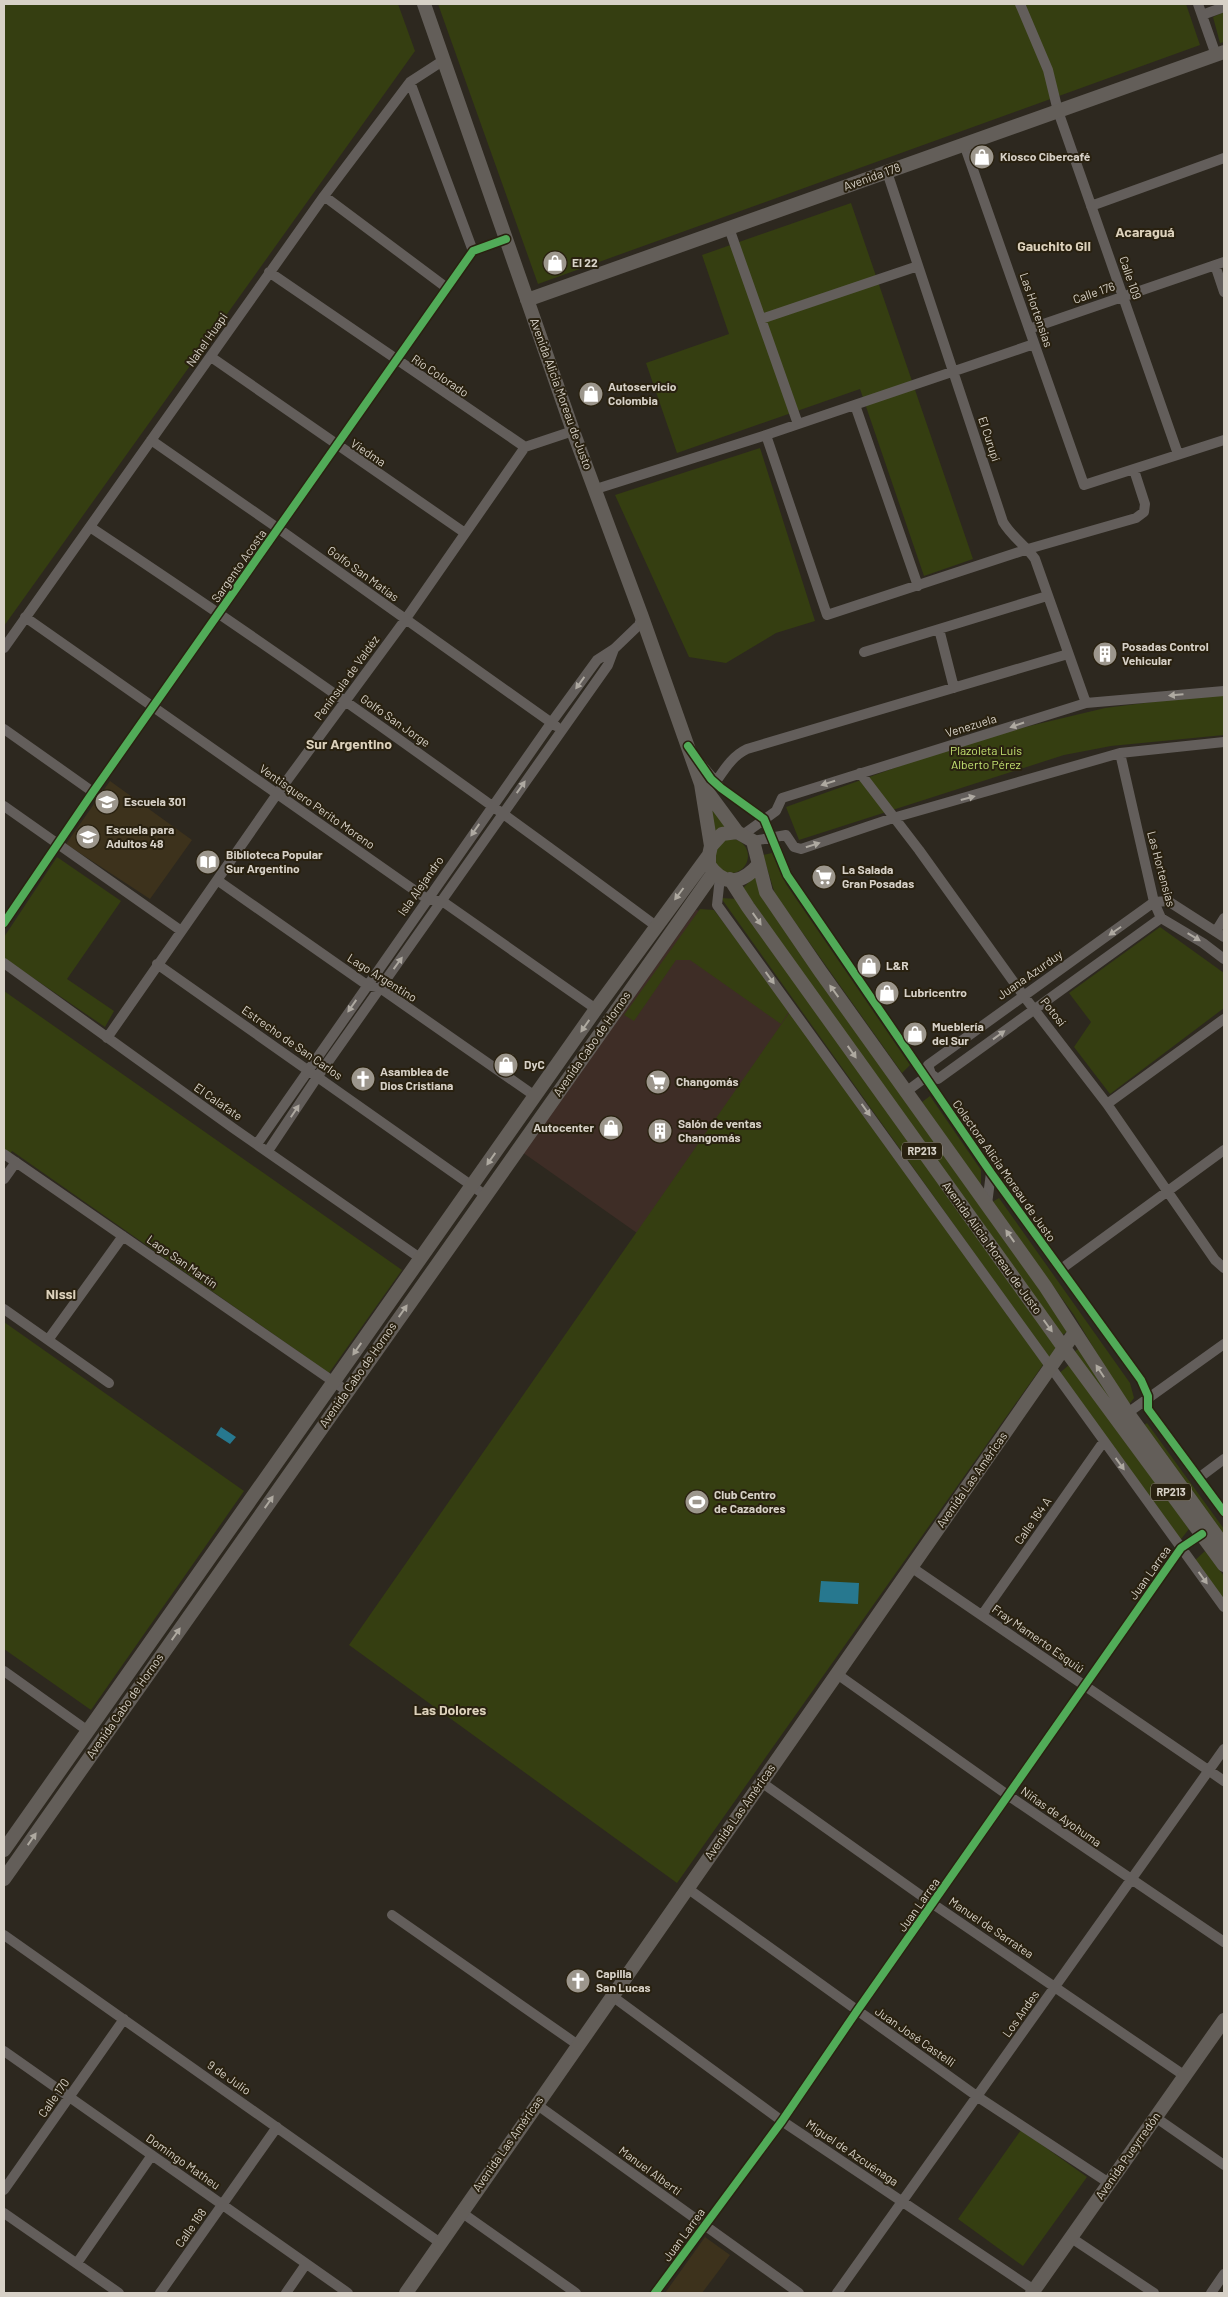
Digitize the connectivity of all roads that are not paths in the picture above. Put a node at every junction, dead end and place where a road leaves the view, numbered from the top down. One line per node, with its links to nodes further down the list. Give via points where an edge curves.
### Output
1 (424, 4): 7 (main road, Avenida Alicia Moreau de Justo / RP213)
2 (1020, 4): 9 (street, Calle 109, via 1048,70)
3 (1198, 4): 5 (street)
4 (1224, 7): 5 (street)
5 (1202, 15): 6 (street)
6 (1220, 53): 9 (main road, Avenida 178)
7 (444, 60): 8 (street, Nahel Huapi); 16 (main road, Avenida Alicia Moreau de Justo / RP213)
8 (410, 82): 13 (street, Nahel Huapi); 17 (street)
9 (1058, 111): 10 (main road, Avenida 178); 14 (street, Calle 109)
10 (964, 144): 12 (main road, Avenida 178); 26 (street, Las Hortensias)
11 (1224, 158): 14 (street)
12 (887, 172): 15 (main road, Avenida 178); 19 (street, El Curupí)
13 (324, 196): 20 (street, Nahel Huapi); 21 (street)
14 (1091, 206): 23 (street, Calle 109)
15 (730, 228): 24 (main road, Avenida 178); 25 (street)
16 (506, 239): 17 (street); 24 (main road, Avenida Alicia Moreau de Justo / RP213)
17 (473, 251): 21 (street, Sargento Acosta)
18 (1220, 263): 22 (street); 23 (street, Calle 176)
19 (918, 266): 25 (street); 30 (street, El Curupí)
20 (270, 272): 28 (street, Nahel Huapi); 29 (street, Río Colorado)
21 (446, 288): 29 (street, Sargento Acosta)
22 (1224, 292)
23 (1123, 296): 26 (street, Calle 176); 39 (street, Calle 109)
24 (527, 300): 33 (main road, Avenida Alicia Moreau de Justo / RP213)
25 (761, 319): 32 (street)
26 (1029, 329): 27 (street, Las Hortensias)
27 (1034, 344): 30 (street); 40 (street, Las Hortensias, via 1084,485)
28 (211, 357): 35 (street, Nahel Huapi); 37 (street, Viedma)
29 (397, 361): 37 (street, Sargento Acosta); 38 (street, Río Colorado)
30 (953, 372): 31 (street); 45 (street, El Curupí, via 1003,522 1010,534)
31 (854, 405): 32 (street); 46 (street)
32 (798, 424): 34 (street)
33 (573, 431): 38 (street); 41 (main road, Avenida Alicia Moreau de Justo / RP213)
34 (766, 435): 41 (street); 46 (street, via 827,615)
35 (150, 440): 42 (street, Nahel Huapi); 43 (street, Golfo San Matías)
36 (1224, 440): 39 (street)
37 (338, 446): 43 (street, Sargento Acosta); 44 (street, Viedma)
38 (525, 447): 44 (street, Península de Valdéz)
39 (1178, 454): 40 (street)
40 (1134, 470): 45 (street, via 1145,504 1144,512 1136,518)
41 (596, 488): 50 (main road, Avenida Alicia Moreau de Justo / RP213)
42 (90, 527): 48 (street, Golfo San Jorge); 49 (street, Nahel Huapi)
43 (279, 529): 48 (street, Sargento Acosta); 51 (street, Golfo San Matías)
44 (465, 533): 51 (street, Península de Valdéz)
45 (1028, 549): 46 (street); 47 (street, El Curupí, via 1035,559)
46 (918, 586)
47 (1047, 596): 52 (street); 56 (street, El Curupí)
48 (220, 613): 59 (street, Golfo San Jorge); 61 (street, Sargento Acosta)
49 (26, 617): 53 (street, Nahel Huapi); 61 (street, Ventisquero Perito Moreno)
50 (642, 617): 54 (street, Isla Alejandro, via 639,625); 68 (main road, Avenida Alicia Moreau de Justo / RP213, via 688,746)
51 (405, 620): 59 (street, Península de Valdéz); 62 (street, Golfo San Matías)
52 (939, 629): 55 (street); 57 (street)
53 (4, 648)
54 (614, 650): 62 (street, Isla Alejandro, one-way to 62, via 597,660); 64 (street, Isla Alejandro, via 608,665)
55 (864, 652)
56 (1068, 654): 57 (street); 60 (street, El Curupí)
57 (954, 688): 68 (street, via 747,749)
58 (1224, 691): 60 (street, Venezuela, one-way to 60)
59 (346, 701): 70 (street, Península de Valdéz); 71 (street, Golfo San Jorge)
60 (1086, 703): 67 (street, Venezuela, one-way to 67)
61 (153, 707): 69 (street, Sargento Acosta); 70 (street, Ventisquero Perito Moreno)
62 (551, 723): 64 (street, Golfo San Matías); 71 (street, Isla Alejandro)
63 (4, 729): 69 (street)
64 (561, 730): 73 (street, Isla Alejandro, one-way to 64)
65 (1224, 742): 66 (street)
66 (1120, 753): 74 (street, one-way to 66); 85 (street, Las Hortensias)
67 (860, 773): 74 (street, Potosí); 75 (street, Venezuela, one-way to 75, via 782,798 776,811)
68 (708, 783): 75 (street); 76 (main road, Avenida Alicia Moreau de Justo / RP213); 79 (main road, Avenida Alicia Moreau de Justo / RP213)
69 (93, 792): 78 (street, Sargento Acosta)
70 (277, 794): 82 (street, Península de Valdéz); 83 (street, Ventisquero Perito Moreno)
71 (492, 805): 73 (street, Golfo San Jorge); 83 (street, Isla Alejandro, one-way to 83)
72 (4, 806): 78 (street)
73 (503, 813): 84 (street, Isla Alejandro); 89 (street, Golfo San Jorge)
74 (893, 818): 77 (street, one-way to 74, via 786,835 794,847 800,849); 97 (street, Potosí)
75 (764, 819): 76 (street, Venezuela); 77 (street, Colectora Alicia Moreau de Justo)
76 (745, 836): 77 (street); 79 (main road, via 722,834); 80 (main road, Avenida Alicia Moreau de Justo / RP213)
77 (772, 837): 104 (street, Colectora Alicia Moreau de Justo, via 787,875)
78 (57, 843): 88 (street, Sargento Acosta); 90 (street)
79 (710, 850): 81 (main road, Avenida Alicia Moreau de Justo / RP213, via 709,865); 89 (main road, Avenida Cabo de Hornos, one-way to 89)
80 (759, 864): 81 (main road, via 736,881); 105 (main road, Avenida Alicia Moreau de Justo / RP213, one-way to 80, via 766,892)
81 (721, 876): 117 (main road, Avenida Cabo de Hornos); 127 (main road, Avenida Alicia Moreau de Justo / RP213, one-way to 127, via 754,915); 128 (street, one-way to 128, via 717,905)
82 (217, 880): 90 (street, Península de Valdéz); 95 (street, Lago Argentino)
83 (427, 900): 84 (street); 95 (street, Isla Alejandro)
84 (442, 901): 96 (street, Isla Alejandro, one-way to 84); 98 (street)
85 (1154, 902): 86 (street, Las Hortensias); 91 (street, via 1168,902); 97 (street, Juana Azurduy, one-way to 97)
86 (1161, 918): 92 (street, Las Hortensias, one-way to 92); 99 (street, Juana Azurduy)
87 (1224, 918): 91 (street)
88 (4, 923)
89 (656, 926): 98 (main road, Avenida Cabo de Hornos)
90 (180, 930): 94 (street, Península de Valdéz)
91 (1220, 934)
92 (1224, 959)
93 (4, 963): 101 (street, El Calafate)
94 (158, 964): 101 (street, Península de Valdéz); 102 (street, Estrecho de San Carlos)
95 (367, 985): 96 (street, Lago Argentino); 102 (street, Isla Alejandro, one-way to 102)
96 (380, 988): 103 (street, Isla Alejandro); 106 (street, Lago Argentino)
97 (1023, 995): 99 (street, Potosí); 104 (street, Juana Azurduy, via 928,1065)
98 (596, 1009): 106 (main road, Avenida Cabo de Hornos, one-way to 106)
99 (1035, 1010): 104 (street, Juana Azurduy, one-way to 99, via 938,1079); 107 (street, Potosí)
100 (1224, 1019): 107 (street)
101 (107, 1038): 108 (street, El Calafate)
102 (308, 1069): 103 (street, Estrecho de San Carlos); 108 (street, Isla Alejandro)
103 (318, 1076): 110 (street, Isla Alejandro, one-way to 103); 115 (street, Estrecho de San Carlos)
104 (928, 1076): 105 (street, Juana Azurduy); 113 (street, Colectora Alicia Moreau de Justo)
105 (907, 1091): 118 (main road, Avenida Alicia Moreau de Justo / RP213)
106 (535, 1096): 115 (main road, Avenida Cabo de Hornos, one-way to 115)
107 (1107, 1104): 116 (street, Potosí)
108 (257, 1144): 110 (street, El Calafate)
109 (1224, 1150): 116 (street)
110 (268, 1151): 120 (street, El Calafate)
111 (4, 1154): 112 (street, Lago San Martín)
112 (16, 1162): 114 (street); 119 (street, Lago San Martín)
113 (991, 1173): 118 (street); 122 (street, Colectora Alicia Moreau de Justo)
114 (4, 1179)
115 (472, 1186): 117 (street, Estrecho de San Carlos); 120 (main road, Avenida Cabo de Hornos)
116 (1167, 1191): 121 (street, Potosí); 122 (street)
117 (485, 1195): 131 (main road, Avenida Cabo de Hornos, one-way to 117)
118 (987, 1204): 124 (main road, Avenida Alicia Moreau de Justo / RP213, one-way to 118)
119 (123, 1236): 125 (street); 129 (street, Lago San Martín)
120 (420, 1258): 129 (main road, Avenida Cabo de Hornos, one-way to 129)
121 (1224, 1268)
122 (1061, 1269): 132 (street, Colectora Alicia Moreau de Justo)
123 (4, 1309): 125 (street)
124 (1075, 1332): 127 (main road, Avenida Las Américas); 133 (main road, Avenida Alicia Moreau de Justo / RP213, one-way to 124)
125 (48, 1340): 130 (street)
126 (1224, 1344): 132 (street)
127 (1064, 1348): 128 (main road, Avenida Las Américas); 133 (main road, Avenida Alicia Moreau de Justo / RP213)
128 (1052, 1366): 134 (street); 142 (main road, Avenida Las Américas)
129 (334, 1382): 131 (street, Lago San Martín); 148 (main road, Avenida Cabo de Hornos)
130 (109, 1383)
131 (347, 1391): 155 (main road, Avenida Cabo de Hornos, one-way to 131)
132 (1148, 1396): 133 (street); 136 (street, Colectora Alicia Moreau de Justo, via 1148,1409)
133 (1122, 1417): 138 (main road, Avenida Alicia Moreau de Justo / RP213); 139 (main road, Avenida Alicia Moreau de Justo / RP213)
134 (1104, 1441): 140 (street, one-way to 140); 144 (street, Calle 164 A)
135 (1224, 1459): 136 (street)
136 (1200, 1477): 137 (street, Colectora Alicia Moreau de Justo)
137 (1224, 1512)
138 (1202, 1534): 140 (street, Juan Larrea); 141 (main road, Avenida Alicia Moreau de Justo / RP213)
139 (1224, 1546)
140 (1181, 1548): 143 (street, one-way to 143); 147 (street, Juan Larrea)
141 (1224, 1565)
142 (911, 1567): 144 (street, Fray Mamerto Esquiú); 146 (main road, Avenida Las Américas)
143 (1224, 1607)
144 (982, 1615): 147 (street, Fray Mamerto Esquiú)
145 (4, 1672): 148 (street)
146 (837, 1674): 152 (main road, Avenida Las Américas); 153 (street, Niñas de Ayohuma)
147 (1084, 1687): 150 (street, Fray Mamerto Esquiú); 153 (street, Juan Larrea)
148 (88, 1731): 154 (main road, Avenida Cabo de Hornos)
149 (1224, 1748): 150 (street, Los Andes)
150 (1208, 1771): 151 (street, Fray Mamerto Esquiú); 156 (street, Los Andes)
151 (1224, 1781)
152 (761, 1782): 157 (main road, Avenida Las Américas); 158 (street, Manuel de Sarratea)
153 (1009, 1796): 156 (street, Niñas de Ayohuma); 158 (street, Juan Larrea)
154 (4, 1850)
155 (4, 1879)
156 (1131, 1881): 161 (street, Niñas de Ayohuma); 162 (street, Los Andes)
157 (687, 1888): 163 (main road, Avenida Las Américas); 164 (street, Juan José Castelli)
158 (933, 1904): 162 (street, Manuel de Sarratea); 164 (street, Juan Larrea)
159 (392, 1915): 167 (street)
160 (4, 1935): 165 (street, 9 de Julio)
161 (1224, 1942)
162 (1055, 1987): 169 (street, Manuel de Sarratea); 170 (street, Los Andes)
163 (612, 1996): 167 (main road, Avenida Las Américas); 174 (street, Miguel de Azcuénaga)
164 (857, 2011): 170 (street, Juan José Castelli); 174 (street, Juan Larrea)
165 (124, 2019): 171 (street, Calle 170); 175 (street, 9 de Julio)
166 (1224, 2020): 169 (main road, Avenida Pueyrredón)
167 (578, 2044): 172 (main road, Avenida Las Américas)
168 (4, 2050): 171 (street, Domingo Matheu)
169 (1184, 2076): 173 (main road, Avenida Pueyrredón)
170 (978, 2096): 178 (street, Juan José Castelli); 180 (street, Los Andes)
171 (69, 2097): 176 (street, Domingo Matheu); 179 (street, Calle 170)
172 (536, 2104): 182 (main road, Avenida Las Américas); 184 (street, Manuel Alberti)
173 (1155, 2117): 177 (street); 178 (main road, Avenida Pueyrredón)
174 (782, 2121): 180 (street, Miguel de Azcuénaga); 184 (street, Juan Larrea)
175 (277, 2127): 181 (street, Calle 168); 186 (street, 9 de Julio)
176 (152, 2155): 181 (street, Domingo Matheu); 187 (street)
177 (1224, 2165)
178 (1109, 2183): 185 (main road, Avenida Pueyrredón)
179 (4, 2190)
180 (903, 2203): 190 (street, Miguel de Azcuénaga); 199 (street, Los Andes)
181 (222, 2205): 188 (street, Domingo Matheu); 192 (street, Calle 168)
182 (461, 2212): 186 (main road, Avenida Las Américas); 196 (street)
183 (4, 2213): 187 (street)
184 (705, 2226): 197 (street, Juan Larrea); 198 (street, Manuel Alberti)
185 (1070, 2237): 190 (main road, Avenida Pueyrredón); 200 (street)
186 (439, 2242): 195 (main road, Avenida Las Américas)
187 (77, 2264): 191 (street)
188 (306, 2264): 193 (street); 194 (street, Domingo Matheu)
189 (1224, 2274): 201 (street)
190 (1033, 2292)
191 (119, 2293)
192 (160, 2293)
193 (286, 2293)
194 (348, 2293)
195 (406, 2293)
196 (576, 2293)
197 (655, 2293)
198 (800, 2293)
199 (837, 2293)
200 (1154, 2293)
201 (1211, 2293)

